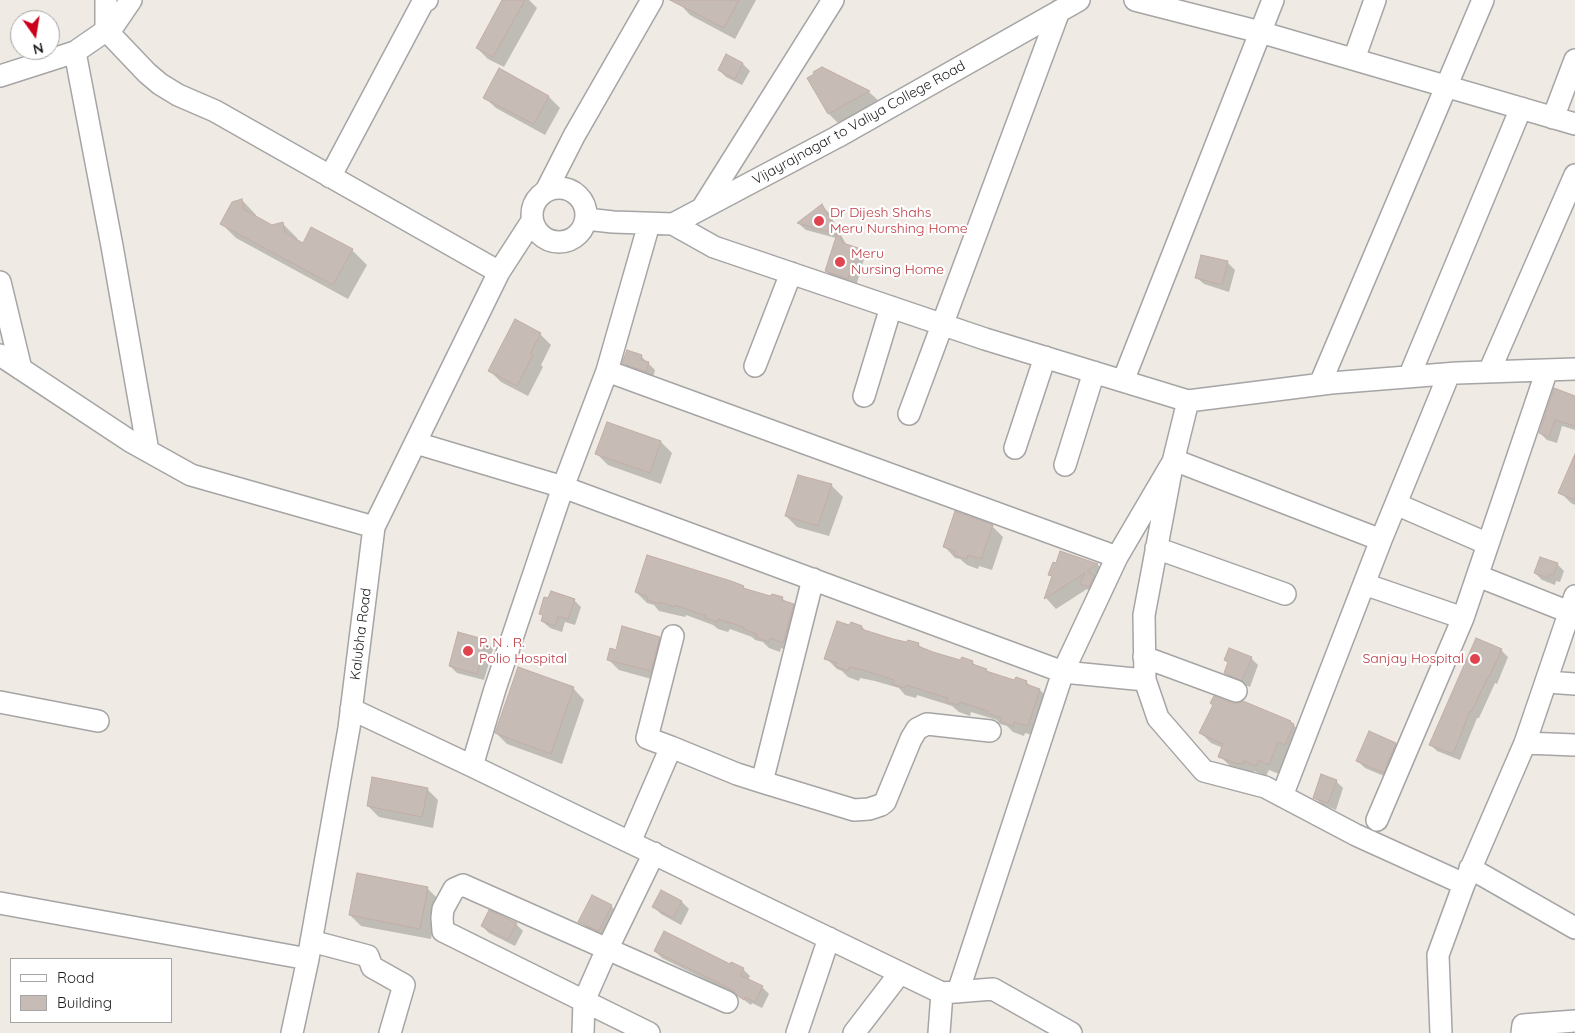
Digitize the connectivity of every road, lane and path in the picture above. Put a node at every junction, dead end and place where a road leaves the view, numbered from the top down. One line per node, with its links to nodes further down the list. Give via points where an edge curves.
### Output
1 (106, 0): 12 (street)
2 (131, 0): 12 (street, via 114,25)
3 (652, 0): 22 (street)
4 (833, 0): 27 (street)
5 (1079, 0): 11 (street, Vijayrajnagar to Valiya College Road)
6 (1135, 0): 13 (street)
7 (1273, 0): 13 (street)
8 (1375, 0): 15 (street)
9 (1483, 0): 18 (street)
10 (420, 1): 24 (street)
11 (1059, 11): 27 (street, Vijayrajnagar to Valiya College Road, via 837,137); 37 (street)
12 (106, 30): 14 (street); 24 (street, via 160,84)
13 (1260, 32): 15 (street); 49 (street)
14 (75, 52): 17 (street); 56 (street)
15 (1354, 59): 18 (street)
16 (1575, 60): 20 (street)
17 (0, 76)
18 (1446, 86): 19 (street); 50 (street)
19 (1521, 108): 20 (street); 48 (street)
20 (1553, 118): 21 (street)
21 (1575, 124)
22 (574, 136): 25 (street); 26 (street)
23 (1575, 175): 46 (street)
24 (330, 177): 33 (street)
25 (546, 191): 26 (street, via 563,188); 28 (street, via 534,204)
26 (571, 191): 31 (street, via 583,202 586,210)
27 (702, 209): 30 (street, Vijayrajnagar to Valiya College Road)
28 (532, 221): 32 (street); 33 (street, Kalubha Road)
29 (641, 224): 30 (street, Vijayrajnagar to Valiya College Road); 31 (street, Vijayrajnagar to Valiya College Road, via 592,235); 44 (street)
30 (673, 224): 34 (street, via 714,247)
31 (581, 228): 32 (street, via 560,242)
32 (544, 238): 33 (street)
33 (503, 266): 54 (street, Kalubha Road)
34 (791, 273): 36 (street); 40 (street)
35 (0, 282): 42 (street)
36 (891, 307): 37 (street); 51 (street)
37 (943, 324): 39 (street); 53 (street)
38 (0, 355): 42 (street)
39 (1045, 357): 45 (street); 55 (street)
40 (754, 366)
41 (1574, 366): 43 (street)
42 (21, 369): 56 (street)
43 (1547, 370): 46 (street); 63 (street)
44 (607, 371): 59 (street); 65 (street)
45 (1094, 372): 49 (street); 58 (street)
46 (1489, 372): 47 (street)
47 (1449, 374): 48 (street); 60 (street)
48 (1409, 377): 50 (street)
49 (1123, 381): 52 (street)
50 (1320, 384): 52 (street)
51 (864, 396)
52 (1188, 401): 57 (street)
53 (909, 414)
54 (416, 443): 59 (street); 61 (street, Kalubha Road)
55 (1015, 448)
56 (148, 451): 61 (street, via 191,474)
57 (1174, 460): 62 (street); 64 (street); 65 (street)
58 (1065, 465)
59 (563, 487): 67 (street); 86 (street)
60 (1396, 504): 62 (street); 63 (street)
61 (374, 527): 80 (street, Kalubha Road)
62 (1381, 540): 68 (street)
63 (1488, 544): 66 (street)
64 (1156, 548): 69 (street); 73 (street, via 1144,615)
65 (1117, 557): 74 (street)
66 (1478, 576): 70 (street); 71 (street)
67 (813, 579): 74 (street); 87 (street)
68 (1364, 584): 71 (street); 88 (street)
69 (1285, 594)
70 (1573, 607): 76 (street)
71 (1463, 618): 89 (street)
72 (673, 636): 85 (street, via 646,738)
73 (1144, 657): 75 (street); 78 (street)
74 (1063, 672): 75 (street); 99 (street)
75 (1145, 680): 88 (street, via 1158,718 1204,771 1265,787)
76 (1547, 682): 77 (street); 83 (street)
77 (1575, 684)
78 (1236, 691)
79 (0, 702): 81 (street)
80 (351, 709): 86 (street); 97 (street, Kalubha Road)
81 (98, 721)
82 (990, 731): 87 (street, via 926,724 917,729 885,802 869,809 854,810)
83 (1525, 744): 84 (street); 92 (street)
84 (1575, 745)
85 (671, 747): 87 (street); 90 (street)
86 (472, 766): 90 (street)
87 (762, 782)
88 (1282, 796): 92 (street, via 1356,835)
89 (1377, 820)
90 (630, 842): 91 (street)
91 (654, 854): 95 (street); 96 (street)
92 (1467, 876): 94 (street); 111 (street, via 1438,955)
93 (0, 903): 97 (street)
94 (1575, 928)
95 (829, 938): 98 (street); 107 (street)
96 (608, 948): 100 (street); 100 (street, via 463,885 454,889 443,909 443,931); 101 (street)
97 (310, 950): 103 (street, Kalubha Road); 104 (street, via 368,956 372,967 404,985)
98 (900, 973): 99 (street); 108 (street)
99 (950, 992): 109 (street); 110 (street, via 994,989)
100 (584, 1001): 105 (street); 106 (street)
101 (727, 1002)
102 (1575, 1020): 112 (street, via 1523,1025)
103 (292, 1033)
104 (390, 1033)
105 (583, 1033)
106 (649, 1033)
107 (797, 1033)
108 (854, 1033)
109 (939, 1033)
110 (1072, 1033)
111 (1441, 1033)
112 (1522, 1033)

